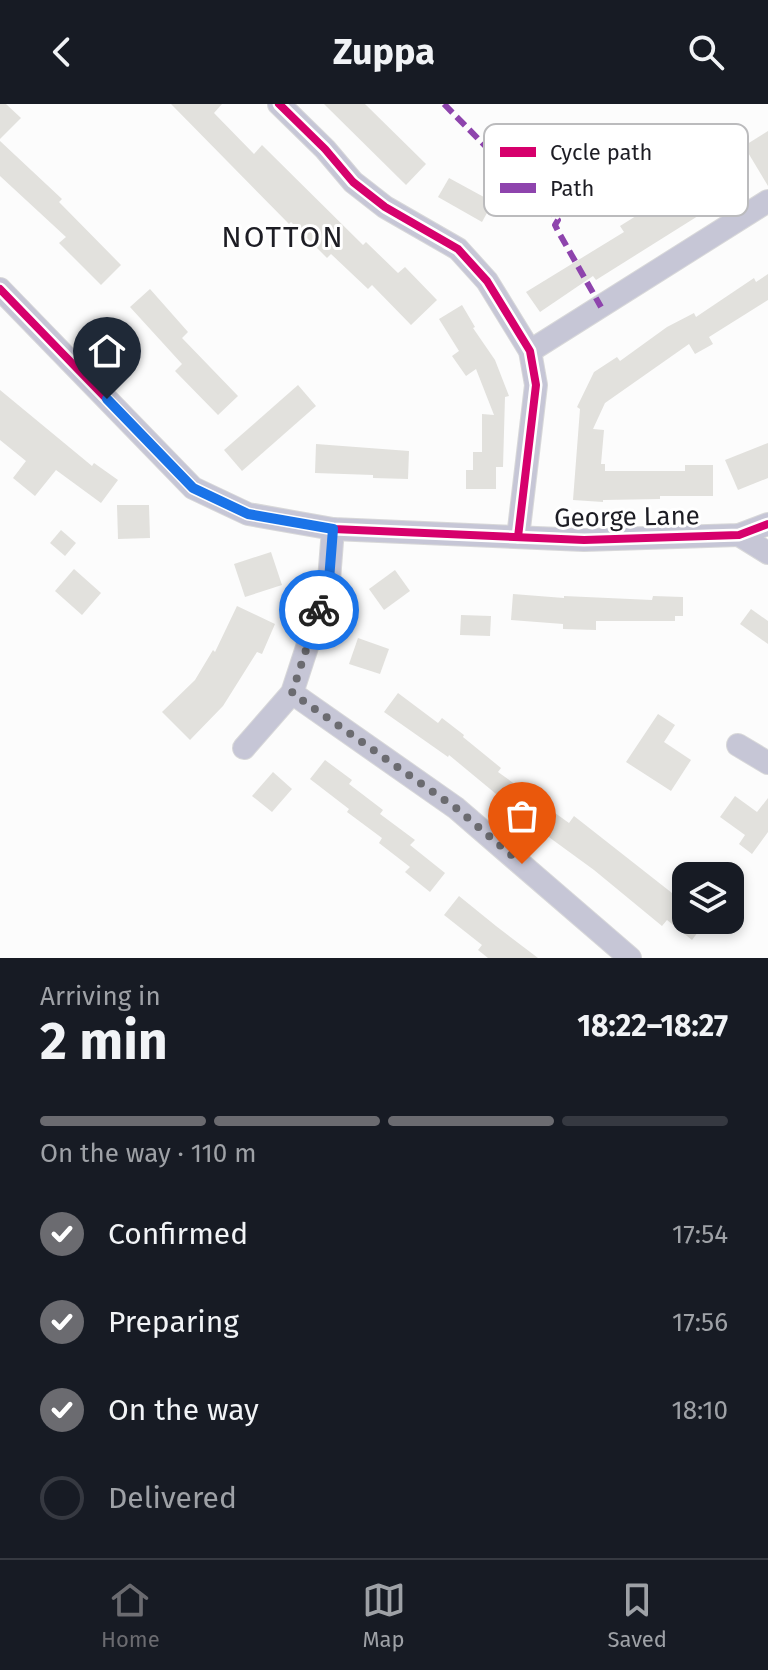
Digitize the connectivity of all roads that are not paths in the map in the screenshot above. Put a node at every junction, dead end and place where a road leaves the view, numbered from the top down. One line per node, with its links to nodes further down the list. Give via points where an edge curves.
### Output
1 (279, 104): 6 (street, via 353,182 458,249 487,281)
2 (768, 201): 3 (street)
3 (748, 214)
4 (744, 216): 6 (street)
5 (0, 289): 8 (street, George Lane, via 193,488 248,514)
6 (530, 351): 10 (street, via 536,385)
7 (768, 524): 9 (street, George Lane)
8 (333, 529): 10 (street, George Lane); 12 (street, via 329,580)
9 (739, 535): 10 (street, George Lane); 11 (street)
10 (518, 537)
11 (768, 553)
12 (292, 693): 14 (street); 16 (street, via 456,808)
13 (738, 745): 15 (street)
14 (244, 748)
15 (768, 763)
16 (630, 958)

